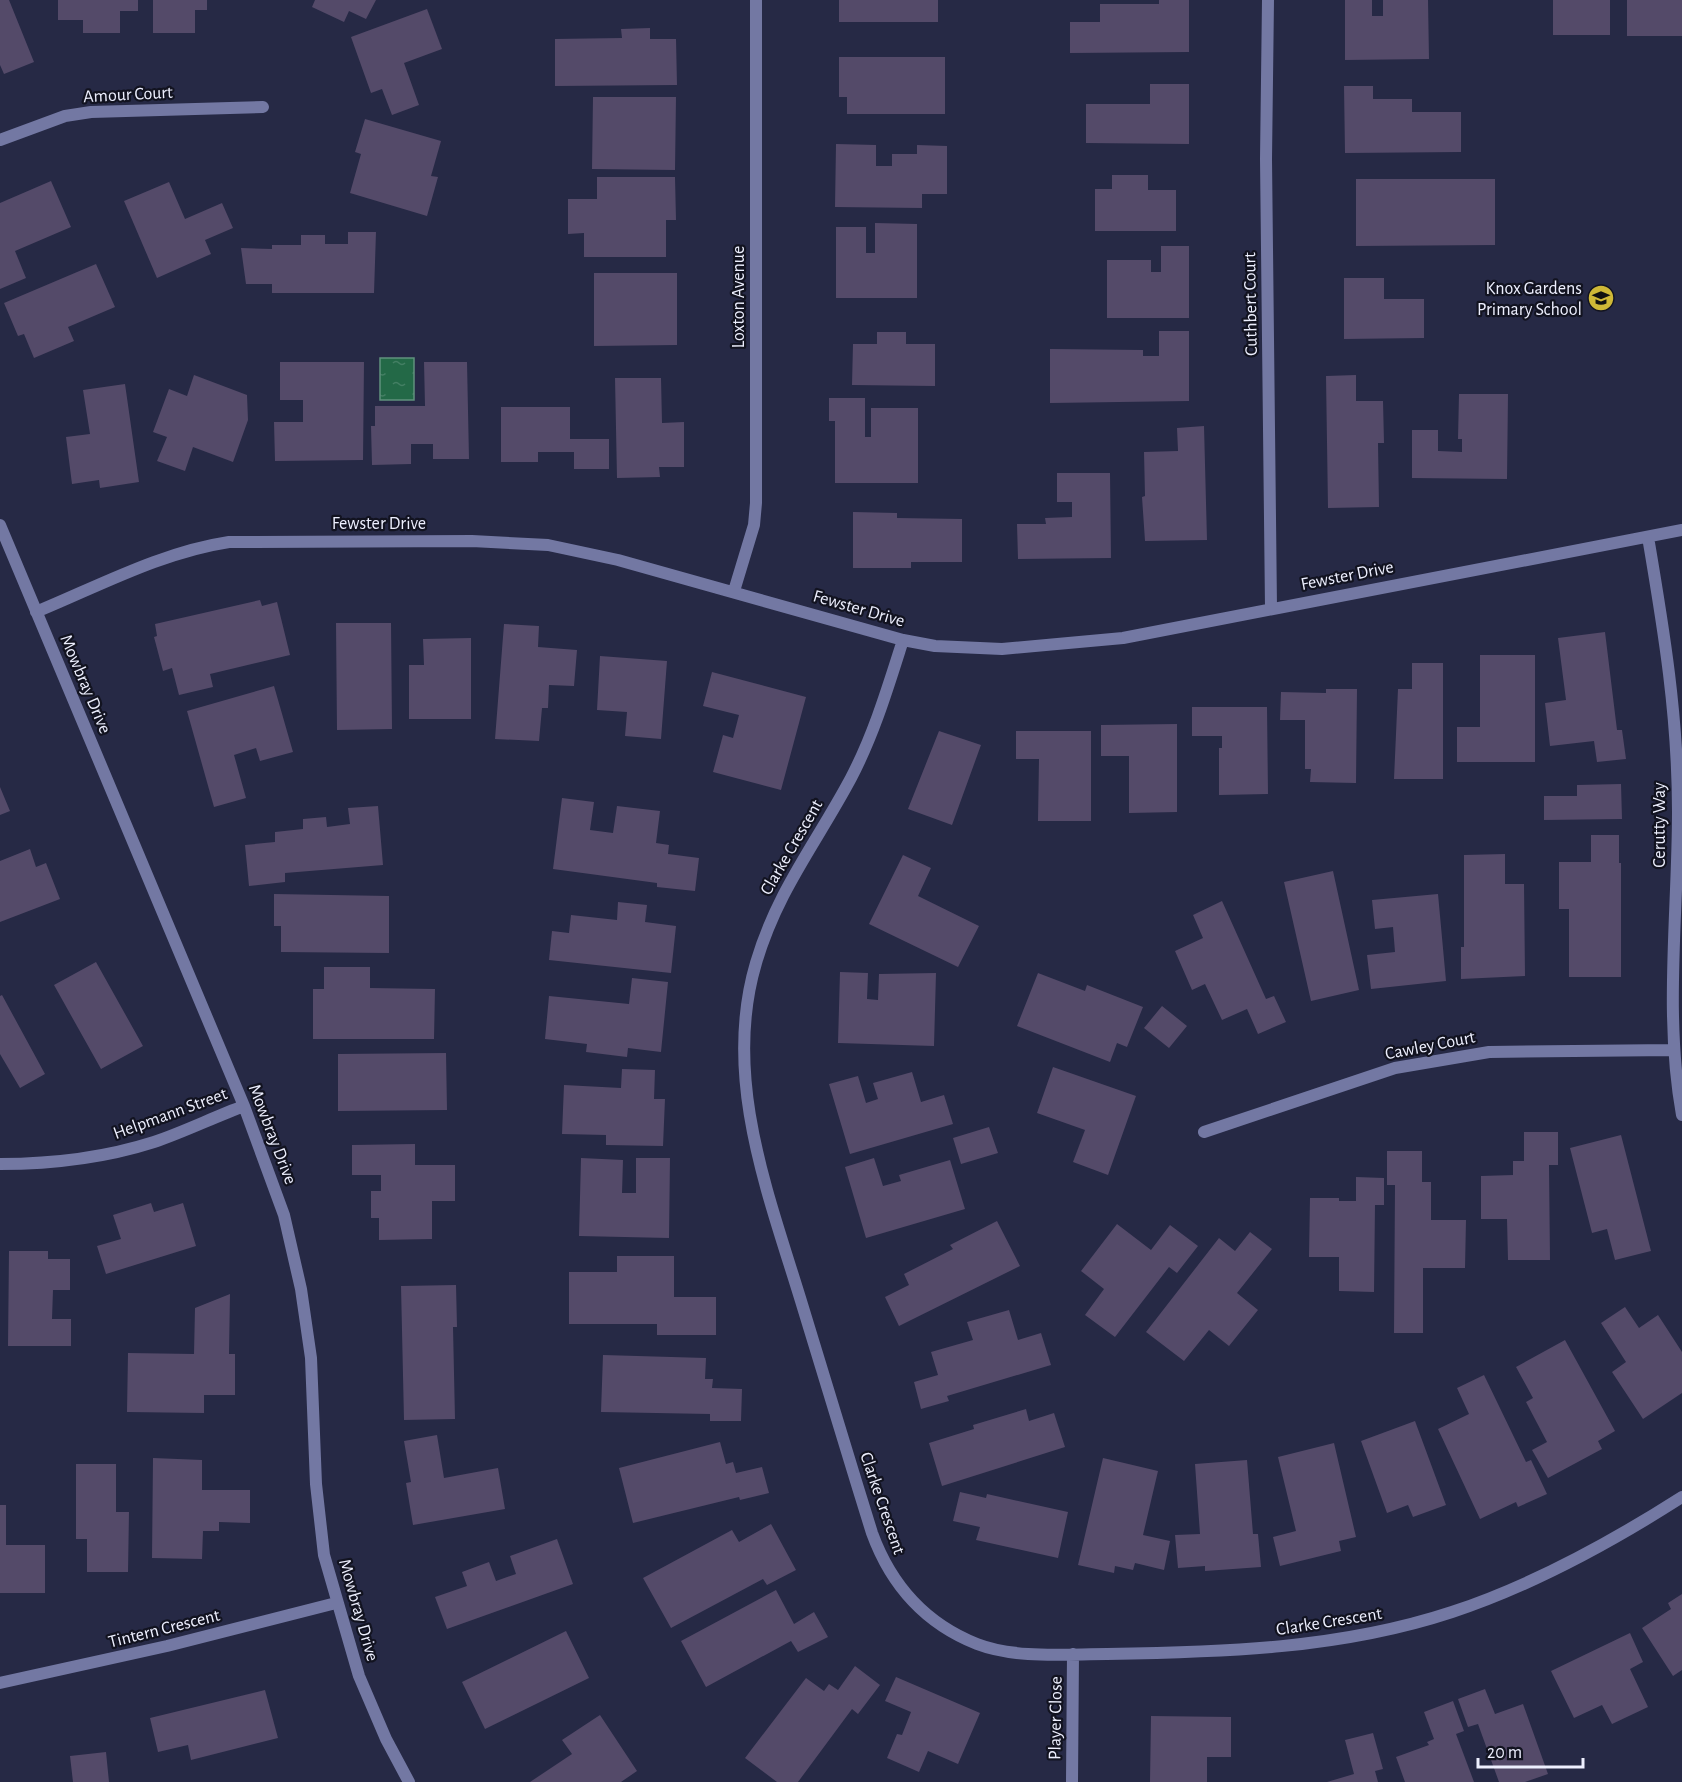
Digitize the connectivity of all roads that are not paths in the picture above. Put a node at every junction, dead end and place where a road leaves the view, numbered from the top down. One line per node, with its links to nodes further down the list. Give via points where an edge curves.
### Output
1 (756, 0): 8 (street, Loxton Avenue, via 756,503 754,525)
2 (1268, 0): 9 (street, Cuthbert Court)
3 (263, 107): 4 (street, Amour Court, via 91,112 65,116)
4 (0, 140)
5 (0, 525): 10 (street, Mowbray Drive)
6 (1682, 530): 7 (street, Fewster Drive)
7 (1648, 537): 9 (street, Fewster Drive); 12 (street, Cerutty Way, via 1668,653 1676,729)
8 (734, 591): 10 (street, Fewster Drive, via 548,545 261,540 200,546); 11 (street, Fewster Drive)
9 (1271, 608): 11 (street, Fewster Drive, via 1123,638 1066,645 965,649)
10 (36, 612): 13 (street, Mowbray Drive)
11 (903, 640): 19 (street, Clarke Crescent, via 867,744 835,807 784,889 756,963 747,999 744,1036 748,1112 768,1193 882,1561 920,1609 937,1624 964,1638 1005,1651)
12 (1673, 1050): 14 (street, Cerutty Way); 15 (street, Cawley Court, via 1489,1052 1395,1068)
13 (244, 1106): 16 (street, Helpmann Street, via 123,1151 55,1162); 18 (street, Mowbray Drive, via 284,1215 301,1289 311,1358 319,1520)
14 (1682, 1115)
15 (1204, 1132)
16 (0, 1164)
17 (1682, 1497): 19 (street, Clarke Crescent, via 1590,1553 1452,1612 1387,1630 1316,1643 1227,1652)
18 (336, 1603): 20 (street, Tintern Crescent); 21 (street, Mowbray Drive, via 358,1676)
19 (1073, 1654): 22 (street, Player Close)
20 (0, 1683)
21 (409, 1782)
22 (1072, 1782)

